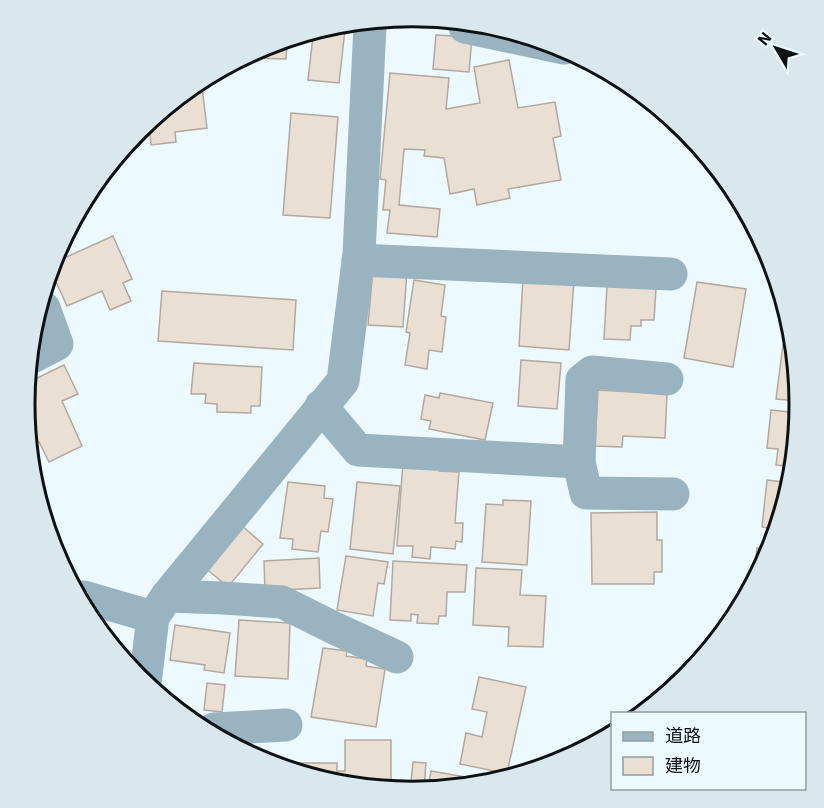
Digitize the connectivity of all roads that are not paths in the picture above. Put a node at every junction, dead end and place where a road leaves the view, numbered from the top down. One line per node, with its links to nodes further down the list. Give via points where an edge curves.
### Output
1 (370, 29): 2 (street)
2 (358, 260): 3 (street); 7 (street, via 343,381)
3 (671, 274)
4 (46, 314): 5 (street, via 57,344)
5 (38, 354)
6 (668, 379): 8 (street, via 592,372 582,380)
7 (321, 406): 8 (street, via 358,450); 11 (street)
8 (579, 462): 9 (street, via 586,493)
9 (673, 494)
10 (90, 598): 11 (street)
11 (160, 607): 12 (street, via 223,598 282,602); 13 (street)
12 (397, 657)
13 (148, 673)
14 (286, 724): 15 (street)
15 (221, 729)

